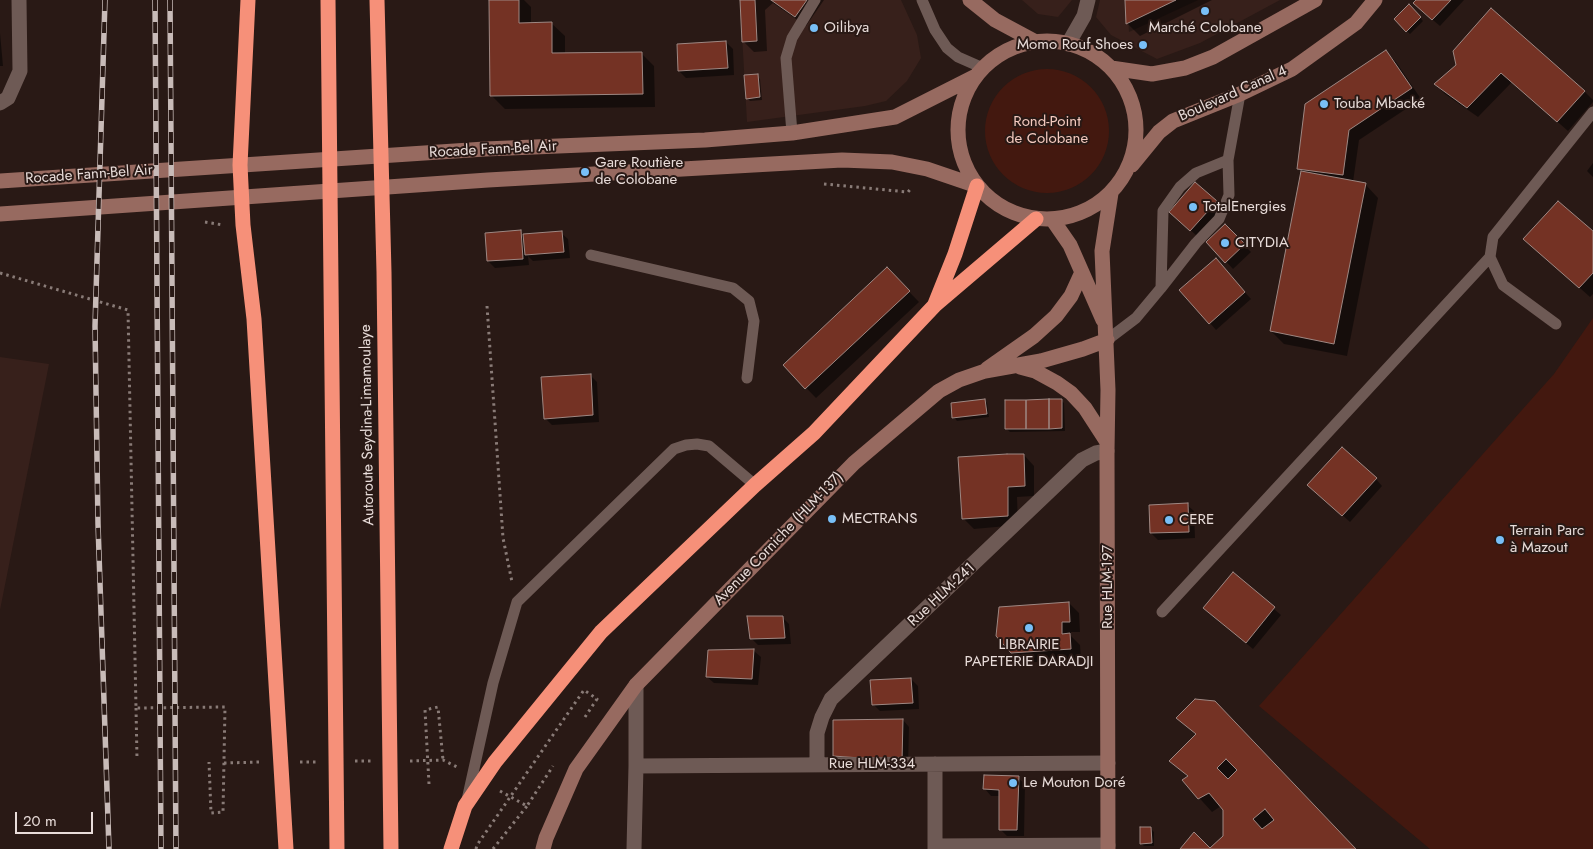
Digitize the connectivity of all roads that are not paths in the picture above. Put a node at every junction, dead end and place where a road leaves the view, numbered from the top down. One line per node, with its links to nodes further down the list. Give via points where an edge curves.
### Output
1 (19, 0): 16 (street, via 20,71 8,98)
2 (248, 0): 20 (highway)
3 (328, 0): 51 (highway)
4 (378, 0): 52 (highway, Autoroute Seydina-Limamoulaye)
5 (815, 0): 18 (lane, via 792,38 786,58)
6 (922, 0): 14 (lane, via 947,48)
7 (970, 0): 11 (main road, via 996,20)
8 (1088, 0): 12 (street, via 1084,16)
9 (1375, 0): 15 (main road, Boulevard Canal 4, via 1356,23 1324,47 1292,69)
10 (1312, 1): 13 (main road, via 1213,57 1185,68 1152,74)
11 (1036, 42): 12 (main road); 14 (main road, via 1010,49)
12 (1068, 44): 13 (main road, via 1100,58)
13 (1111, 68): 21 (main road, via 1128,93 1136,123 1133,154)
14 (979, 72): 18 (main road, Rocade Fann-Bel Air, via 895,117); 23 (main road, via 964,97 957,127 961,158)
15 (1240, 94): 19 (lane); 21 (main road, Boulevard Canal 4, via 1173,121 1147,145)
16 (0, 103)
17 (1593, 112): 30 (lane, via 1493,237)
18 (792, 133): 20 (main road, Rocade Fann-Bel Air)
19 (1228, 160): 32 (lane, via 1229,195 1219,219); 32 (lane, via 1196,173 1180,187 1163,211)
20 (240, 165): 22 (main road, Rocade Fann-Bel Air); 25 (highway)
21 (1122, 178): 24 (main road)
22 (0, 181)
23 (977, 186): 25 (main road, Rocade Fann-Bel Air, via 928,169 892,162 842,160); 27 (main road, via 1008,211); 33 (highway)
24 (1111, 192): 28 (main road, via 1087,210); 35 (main road, Rue HLM-197, via 1102,251)
25 (242, 197): 26 (main road, Rocade Fann-Bel Air); 50 (highway, via 254,319)
26 (0, 214)
27 (1036, 219): 28 (main road); 33 (highway)
28 (1052, 219): 31 (main road)
29 (591, 255): 38 (lane, via 733,288 749,301 754,321)
30 (1490, 257): 34 (lane, via 1503,285); 41 (lane)
31 (1082, 272): 35 (main road); 37 (main road, via 1071,296 1056,316 1034,336)
32 (1161, 288): 35 (lane, via 1136,318)
33 (934, 305): 40 (highway, via 814,433)
34 (1556, 324)
35 (1106, 333): 36 (main road, Avenue Corniche (HLM-137), via 1084,349); 39 (main road, Rue HLM-197)
36 (1014, 366): 37 (main road, Avenue Corniche (HLM-137)); 39 (main road, via 1035,371 1071,393 1086,408)
37 (984, 371): 42 (main road, Avenue Corniche (HLM-137), via 939,391 854,463)
38 (747, 378)
39 (1107, 447): 43 (main road, Rue HLM-197); 45 (street, Rue HLM-241, via 1082,460 831,699 817,733)
40 (755, 484): 47 (highway, via 601,632 495,762); 47 (lane, via 710,446 686,445 674,450 517,602 493,683)
41 (1162, 612)
42 (636, 685): 46 (street); 54 (main road, Avenue Corniche (HLM-137), via 576,769)
43 (1108, 763): 44 (street, Rue HLM-334); 48 (main road, Rue HLM-197)
44 (935, 764): 45 (street, Rue HLM-334); 49 (street)
45 (817, 765): 46 (street, Rue HLM-334)
46 (636, 766): 55 (street)
47 (465, 806): 53 (highway)
48 (1108, 847): 49 (street)
49 (935, 848)
50 (286, 849)
51 (337, 849)
52 (391, 849)
53 (451, 849)
54 (543, 849)
55 (634, 849)

